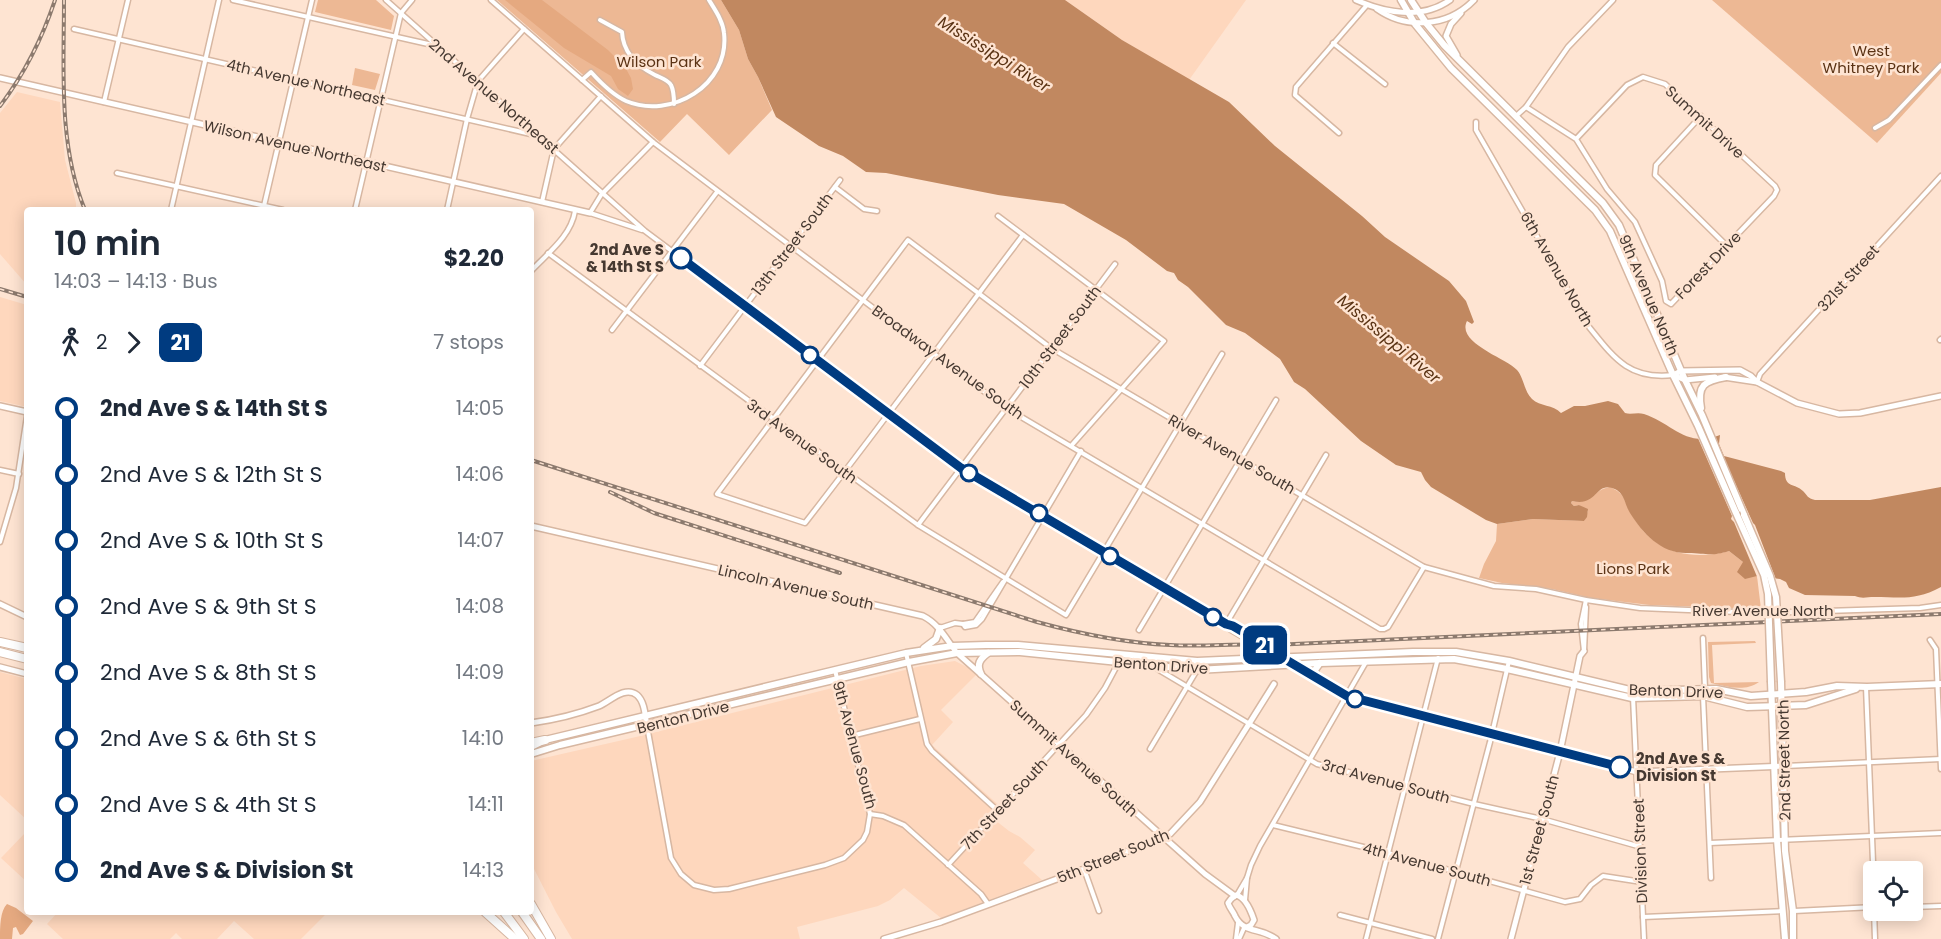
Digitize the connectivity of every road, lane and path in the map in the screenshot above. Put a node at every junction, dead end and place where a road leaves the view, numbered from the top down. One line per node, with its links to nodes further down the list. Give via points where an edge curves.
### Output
1 (128, 0): 28 (street)
2 (219, 0): 31 (street)
3 (233, 0): 21 (street)
4 (312, 0): 21 (street)
5 (386, 0): 19 (street, 2nd Avenue Northeast)
6 (412, 0): 19 (street)
7 (491, 0): 25 (street, Broadway Avenue South)
8 (709, 0): 42 (street, via 724,32 724,52 708,82)
9 (1356, 0): 15 (street)
10 (1401, 0): 20 (main road, 9th Avenue North)
11 (1411, 0): 18 (main road, 9th Avenue North)
12 (1450, 0): 18 (street)
13 (1474, 0): 16 (street)
14 (1613, 0): 43 (street, via 1568,47)
15 (1367, 5): 17 (street); 29 (street)
16 (1468, 6): 23 (street, via 1454,15); 33 (street, via 1451,24 1446,36)
17 (1377, 9): 20 (street); 24 (street, via 1390,18)
18 (1419, 12): 20 (street); 23 (main road, 9th Avenue North)
19 (401, 13): 27 (street); 30 (street, 2nd Avenue Northeast)
20 (1409, 13): 24 (main road, 9th Avenue North)
21 (308, 18): 27 (street); 35 (street)
22 (600, 20): 42 (street, via 622,32 628,55 641,67 667,80 674,92)
23 (1426, 23): 24 (street); 33 (main road, 9th Avenue North)
24 (1415, 24): 96 (main road, 9th Avenue North, via 1451,68 1603,220)
25 (524, 28): 36 (street, Broadway Avenue South); 37 (street)
26 (74, 29): 28 (street, 4th Avenue Northeast)
27 (395, 37): 30 (street); 40 (street)
28 (118, 39): 31 (street, 4th Avenue Northeast); 41 (street)
29 (1334, 44): 38 (street); 50 (street, via 1296,87 1295,95)
30 (437, 46): 37 (street, 2nd Avenue Northeast)
31 (206, 59): 35 (street, 4th Avenue Northeast); 48 (street)
32 (1941, 64): 49 (street, via 1889,120)
33 (1473, 75): 44 (main road, 9th Avenue North)
34 (0, 78): 41 (street, Wilson Avenue Northeast)
35 (293, 79): 40 (street, 4th Avenue Northeast); 53 (street)
36 (582, 80): 39 (street, Broadway Avenue South); 42 (street, via 591,72 624,100 657,108)
37 (478, 81): 46 (street); 51 (street, 2nd Avenue Northeast)
38 (1385, 84)
39 (601, 96): 54 (street, Broadway Avenue South); 55 (street)
40 (380, 100): 46 (street, 4th Avenue Northeast); 56 (street)
41 (104, 102): 48 (street, Wilson Avenue Northeast)
42 (674, 104)
43 (1526, 107): 44 (street); 52 (street)
44 (1516, 116): 95 (main road, 9th Avenue North, via 1603,203 1619,225)
45 (1701, 116): 52 (street, Summit Drive, via 1665,84 1643,76 1627,85); 63 (street, Summit Drive); 79 (street, via 1656,165 1655,175)
46 (467, 119): 51 (street, 4th Avenue Northeast); 60 (street)
47 (1476, 122): 96 (street, 6th Avenue North, via 1476,130 1589,327 1630,369 1655,377)
48 (192, 123): 53 (street, Wilson Avenue Northeast); 61 (street)
49 (1875, 128)
50 (1338, 132)
51 (538, 136): 55 (street, 2nd Avenue Northeast)
52 (1576, 139): 79 (street, Forest Drive, via 1607,189 1635,222 1662,280 1666,301 1671,304)
53 (279, 142): 56 (street, Wilson Avenue Northeast); 69 (street)
54 (652, 142): 64 (street); 65 (street, Broadway Avenue South)
55 (554, 149): 64 (street, 2nd Avenue Northeast); 66 (street)
56 (366, 163): 60 (street, Wilson Avenue Northeast); 70 (street)
57 (117, 173): 61 (street)
58 (1941, 176): 99 (street, 321st Street, via 1760,374)
59 (840, 180): 62 (street, 13th Street South)
60 (453, 183): 66 (street, Wilson Avenue Northeast); 71 (street)
61 (177, 186): 67 (street); 68 (street)
62 (835, 187): 73 (street, via 864,209); 78 (street, 13th Street South)
63 (1777, 190): 79 (street, Forest Drive)
64 (604, 192): 74 (street); 76 (street, 2nd Avenue Northeast)
65 (717, 192): 78 (street, Broadway Avenue South); 80 (street)
66 (542, 203): 72 (street, Wilson Avenue Northeast)
67 (172, 207)
68 (260, 207)
69 (264, 207)
70 (356, 207)
71 (448, 207)
72 (575, 211): 74 (street, Wilson Avenue Northeast); 81 (street, via 567,233)
73 (877, 211)
74 (590, 213): 76 (street)
75 (998, 216): 77 (street)
76 (645, 231): 80 (street)
77 (1023, 235): 84 (street); 85 (street)
78 (790, 246): 86 (street, Broadway Avenue South); 87 (street, 13th Street South)
79 (1727, 246)
80 (672, 251): 87 (street); 88 (street)
81 (548, 253): 83 (street); 88 (street, 3rd Avenue South)
82 (1115, 264): 84 (street, 10th Street South)
83 (534, 267)
84 (1095, 289): 90 (street, 10th Street South); 100 (street, via 1164,341)
85 (979, 294): 86 (street, River Avenue South, via 908,240); 90 (street, River Avenue South); 91 (street)
86 (862, 300): 91 (street, Broadway Avenue South); 93 (street)
87 (745, 306): 93 (street); 94 (street, 13th Street South)
88 (627, 311): 89 (street); 94 (street, 3rd Avenue South)
89 (612, 330)
90 (1051, 348): 100 (street, River Avenue South); 104 (street, 10th Street South)
91 (934, 354): 104 (street, Broadway Avenue South); 106 (street)
92 (1222, 354): 109 (street)
93 (817, 360): 106 (street); 108 (street)
94 (700, 366): 108 (street, 3rd Avenue South)
95 (1681, 371): 96 (street); 98 (main road, 9th Avenue North); 99 (street, via 1740,370)
96 (1673, 375): 98 (street); 172 (main road, 9th Avenue North, bridge, via 1764,575)
97 (1726, 377): 98 (street); 99 (street); 107 (main road, via 1702,386)
98 (1685, 380): 107 (main road, 9th Avenue North)
99 (1757, 382): 101 (street, via 1797,403 1839,414)
100 (1121, 390): 109 (street, River Avenue South); 111 (street)
101 (1941, 396)
102 (1276, 400): 114 (street)
103 (0, 406): 105 (street)
104 (1006, 408): 111 (street, Broadway Avenue South); 115 (street, 10th Street South)
105 (24, 413)
106 (889, 414): 115 (street); 117 (street)
107 (1702, 415): 121 (main road, 9th Avenue North)
108 (773, 418): 117 (street, 3rd Avenue South); 117 (street, via 717,494 805,524)
109 (1180, 424): 114 (street, River Avenue South); 119 (street)
110 (24, 436): 118 (street)
111 (1071, 446): 112 (street, Broadway Avenue South)
112 (1081, 452): 119 (street, Broadway Avenue South); 122 (street)
113 (1326, 455): 120 (street)
114 (1240, 459): 120 (street, River Avenue South); 123 (street)
115 (961, 468): 122 (street); 124 (street, 10th Street South)
116 (0, 470): 118 (street)
117 (845, 472): 124 (street, 3rd Avenue South)
118 (19, 474): 126 (street)
119 (1142, 488): 123 (street, Broadway Avenue South); 127 (street)
120 (1302, 495): 128 (street); 129 (street, River Avenue South)
121 (1744, 515): 178 (main road, 2nd Street North, bridge, via 1776,597)
122 (1042, 516): 127 (street); 130 (street)
123 (1202, 524): 128 (street, Broadway Avenue South); 131 (street)
124 (918, 525): 130 (street, 3rd Avenue South)
125 (534, 527): 137 (street, Lincoln Avenue South, via 923,616)
126 (1, 538)
127 (1104, 552): 130 (street, 3rd Avenue South, via 1066,615); 131 (street)
128 (1263, 560): 129 (street, Broadway Avenue South, via 1384,630); 136 (street)
129 (1424, 567): 132 (street, River Avenue South, via 1494,586 1536,589)
130 (1005, 579): 137 (street, via 979,622 969,627 955,623)
131 (1164, 588): 136 (street); 138 (street)
132 (1586, 600): 134 (street, River Avenue North, via 1640,608 1761,613); 146 (street, 1st Street South, via 1581,624)
133 (0, 604): 135 (street)
134 (1941, 605)
135 (24, 616)
136 (1226, 624): 144 (street); 153 (street)
137 (939, 628): 142 (street, Lincoln Avenue South); 145 (main road, via 936,639)
138 (1139, 630)
139 (1703, 638): 177 (street)
140 (1930, 640): 174 (street, via 1936,650)
141 (0, 642): 143 (highway)
142 (951, 646): 145 (main road, Benton Drive); 149 (street, Lincoln Avenue South); 154 (main road, Benton Drive, via 1018,645)
143 (24, 647)
144 (1261, 648): 153 (street); 155 (main road)
145 (921, 651): 148 (main road, Benton Drive)
146 (1584, 651): 171 (street, 1st Street South)
147 (0, 652): 152 (highway)
148 (906, 653): 158 (street); 165 (main road, Benton Drive)
149 (957, 653): 150 (main road, Benton Drive); 158 (main road, Benton Drive); 168 (street, Summit Avenue South)
150 (988, 653): 154 (main road, Benton Drive); 168 (main road, via 979,661)
151 (1438, 656): 153 (main road, Benton Drive); 157 (main road, Benton Drive, via 1473,654); 159 (main road, Benton Drive); 164 (main road, Benton Drive); 185 (street)
152 (24, 658)
153 (1283, 658): 155 (main road, Benton Drive); 161 (street)
154 (1120, 659): 156 (main road, Benton Drive); 162 (main road, Benton Drive); 194 (street, 7th Street South, via 1086,715)
155 (1259, 659): 156 (main road, Benton Drive)
156 (1197, 661): 166 (street)
157 (1509, 661): 164 (street); 171 (main road, Benton Drive)
158 (909, 662): 170 (main road, Benton Drive); 186 (street)
159 (1366, 662): 160 (main road, Benton Drive); 181 (street)
160 (1320, 663): 161 (main road, Benton Drive); 169 (main road, via 1315,670)
161 (1295, 665): 166 (main road, Benton Drive); 169 (street)
162 (1152, 666): 166 (main road, Benton Drive); 175 (street, 3rd Avenue South)
163 (0, 667): 167 (street)
164 (1507, 669): 171 (main road, Benton Drive); 190 (street)
165 (835, 670): 170 (street, 9th Avenue South); 184 (main road, Benton Drive)
166 (1197, 670): 175 (street)
167 (24, 673)
168 (981, 674): 194 (street, Summit Avenue South)
169 (1317, 678): 181 (street)
170 (838, 679): 189 (main road, Benton Drive); 191 (street, 9th Avenue South)
171 (1575, 682): 179 (main road, Benton Drive); 196 (street, 1st Street South)
172 (1772, 682): 180 (main road, 2nd Street North)
173 (1274, 684): 188 (street, 5th Street South)
174 (1939, 684): 176 (main road, Benton Drive); 198 (street)
175 (1188, 687): 188 (street, 3rd Avenue South); 195 (street)
176 (1866, 687): 178 (main road, Benton Drive, via 1837,686); 183 (main road, Benton Drive, via 1812,704); 200 (street)
177 (1704, 693): 179 (main road, Benton Drive); 180 (main road, Benton Drive, via 1722,690 1745,696); 182 (main road, Benton Drive, via 1741,706); 203 (street)
178 (1782, 693): 180 (main road, Benton Drive); 183 (main road, 2nd Street North)
179 (1633, 695): 205 (street, Division Street)
180 (1772, 695): 182 (main road, 2nd Street North)
181 (1347, 696): 185 (street); 199 (street)
182 (1772, 706): 183 (main road, Benton Drive); 201 (main road, 2nd Street North)
183 (1783, 706): 202 (main road, 2nd Street North)
184 (645, 716): 187 (street, via 641,701 628,692 593,708); 189 (street); 192 (main road, Benton Drive)
185 (1423, 718): 190 (street); 206 (street)
186 (920, 719): 191 (street); 208 (street, via 932,752)
187 (534, 722)
188 (1248, 724): 199 (street, 3rd Avenue South); 214 (street, 5th Street South, via 1200,802)
189 (647, 726): 197 (main road, Benton Drive); 209 (street, via 670,853 681,874 694,885 729,889 833,862 850,854 863,840)
190 (1492, 735): 196 (street); 207 (street)
191 (851, 736): 209 (street, 9th Avenue South)
192 (545, 741): 193 (highway)
193 (534, 744)
194 (1059, 744): 208 (street, 7th Street South); 214 (street, Summit Avenue South)
195 (1150, 749)
196 (1560, 752): 205 (street); 210 (street, 1st Street South)
197 (534, 753)
198 (1941, 759): 200 (street); 204 (street)
199 (1311, 760): 206 (street, 3rd Avenue South); 211 (street)
200 (1868, 762): 202 (street); 213 (street)
201 (1775, 766): 202 (street); 203 (street); 216 (main road, 2nd Street North)
202 (1785, 766): 215 (main road, 2nd Street North)
203 (1706, 769): 205 (street); 217 (street)
204 (1941, 769)
205 (1637, 772): 218 (street, Division Street)
206 (1406, 787): 207 (street, 3rd Avenue South); 219 (street)
207 (1474, 804): 210 (street, 3rd Avenue South); 223 (street)
208 (998, 811): 221 (street, 7th Street South)
209 (870, 814): 221 (street, 9th Avenue South, via 904,825)
210 (1542, 819): 218 (street, 3rd Avenue South); 228 (street, 1st Street South)
211 (1273, 825): 219 (street, 4th Avenue South); 224 (street)
212 (1941, 833): 213 (street)
213 (1872, 835): 215 (street); 220 (street)
214 (1164, 838): 222 (street, 5th Street South); 227 (street, Summit Avenue South)
215 (1785, 839): 216 (street); 239 (main road, 2nd Street North)
216 (1777, 840): 217 (street); 238 (main road, 2nd Street North)
217 (1710, 843): 225 (street)
218 (1641, 847): 226 (street, Division Street)
219 (1388, 853): 223 (street, 4th Avenue South); 248 (street)
220 (1873, 861)
221 (948, 865): 232 (street, 9th Avenue South)
222 (1084, 869): 232 (street, 5th Street South); 237 (street)
223 (1456, 872): 228 (street, 4th Avenue South); 260 (street)
224 (1247, 878): 229 (street); 230 (street)
225 (1711, 878)
226 (1642, 882): 228 (street, 4th Avenue South, via 1603,876 1580,899 1565,902); 244 (street, Division Street)
227 (1218, 885): 229 (street, Summit Avenue South); 231 (street, Summit Avenue South)
228 (1523, 890): 261 (street, 1st Street South)
229 (1235, 896): 230 (street, Summit Avenue South); 231 (street)
230 (1245, 900): 245 (street, Summit Avenue South)
231 (1228, 903): 247 (street, Summit Avenue South)
232 (988, 904): 256 (street, 5th Street South)
233 (1941, 906): 234 (street)
234 (1923, 907)
235 (534, 909): 255 (highway)
236 (1863, 909): 239 (street)
237 (1099, 911)
238 (1783, 911): 244 (street); 263 (main road, 2nd Street North)
239 (1793, 911): 264 (main road, 2nd Street North)
240 (488, 915): 252 (highway)
241 (506, 915): 253 (highway)
242 (524, 915): 254 (highway)
243 (1340, 915): 248 (street)
244 (1643, 917): 262 (street, Division Street)
245 (1254, 920): 249 (street); 250 (street, Summit Avenue South)
246 (1874, 921): 265 (street)
247 (1238, 923): 249 (street, Summit Avenue South); 257 (street)
248 (1371, 924): 258 (street); 259 (street)
249 (1246, 928): 250 (street, Summit Avenue South); 257 (street)
250 (1266, 933): 251 (street, Summit Avenue South)
251 (1273, 938)
252 (515, 939)
253 (524, 939)
254 (541, 939)
255 (551, 939)
256 (884, 939)
257 (1237, 939)
258 (1366, 939)
259 (1432, 939)
260 (1438, 939)
261 (1511, 939)
262 (1644, 939)
263 (1785, 939)
264 (1793, 939)
265 (1875, 939)

